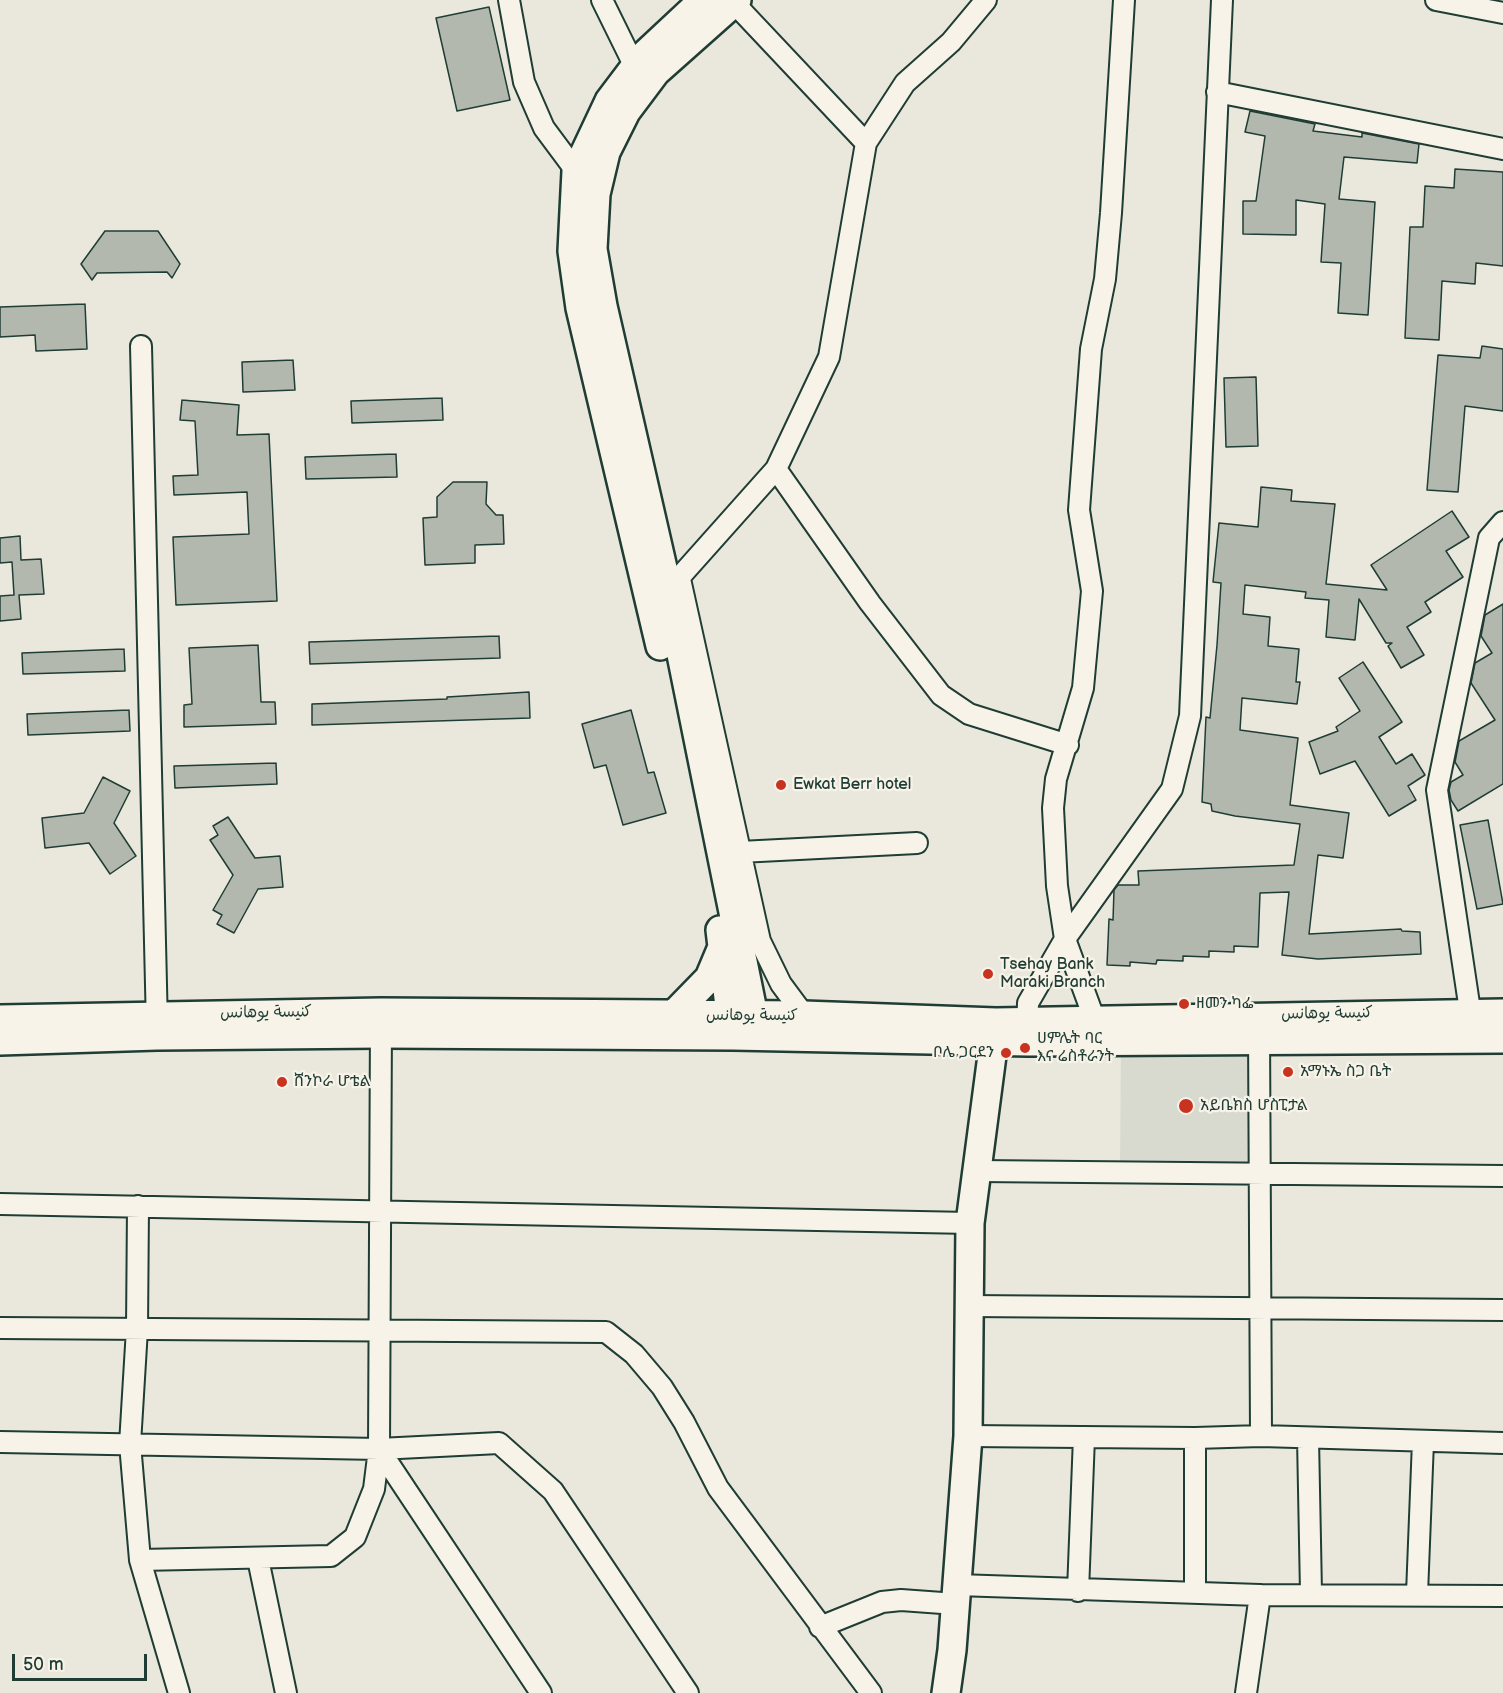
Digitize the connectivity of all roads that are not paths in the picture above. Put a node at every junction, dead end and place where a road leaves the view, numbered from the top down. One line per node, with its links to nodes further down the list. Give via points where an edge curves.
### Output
1 (509, 0): 14 (street, via 524,82 544,128)
2 (602, 0): 10 (street)
3 (704, 0): 10 (street)
4 (986, 0): 12 (street, via 951,42 905,83)
5 (1124, 0): 19 (street, via 1111,213 1105,279 1091,349 1079,510 1092,591 1083,688)
6 (1222, 0): 11 (street)
7 (1436, 0): 9 (street)
8 (736, 1): 12 (street); 18 (street, via 656,72 626,112 606,152 596,194 593,249 603,306)
9 (1503, 13)
10 (635, 67): 14 (street, via 609,101)
11 (1217, 92): 13 (street); 22 (street, via 1190,717 1172,789)
12 (866, 143): 16 (street, via 829,357)
13 (1503, 149)
14 (576, 171): 18 (street, via 572,251 580,308)
15 (141, 346): 30 (street)
16 (776, 469): 18 (street); 19 (street, via 870,603 941,694 969,714)
17 (1503, 522): 24 (street, via 1489,538 1437,790)
18 (667, 593): 21 (street); 23 (street); 31 (street)
19 (1068, 745): 22 (street, via 1056,779 1053,808 1057,886)
20 (916, 843): 21 (street)
21 (740, 852): 26 (street, via 760,941 781,984)
22 (1065, 939): 34 (street); 36 (street, via 1028,1003)
23 (723, 946): 27 (street, via 709,978); 31 (street)
24 (1471, 1012): 25 (street, كنيسة يوهانس); 33 (street, كنيسة يوهانس); 37 (street)
25 (1503, 1013)
26 (804, 1015): 31 (street, كنيسة يوهانس); 35 (street, كنيسة يوهانس)
27 (672, 1016): 29 (street, كنيسة يوهانس); 31 (street, كنيسة يوهانس)
28 (0, 1019): 30 (street)
29 (381, 1023): 30 (street); 31 (street); 45 (street)
30 (156, 1025): 39 (street)
31 (743, 1026): 35 (street)
32 (1259, 1027): 33 (street); 34 (street); 41 (street)
33 (1370, 1027): 37 (street)
34 (1094, 1030): 36 (street)
35 (996, 1031): 36 (street); 40 (street)
36 (1027, 1031)
37 (1472, 1039): 38 (street)
38 (1503, 1039)
39 (0, 1041)
40 (978, 1171): 41 (street); 46 (street)
41 (1261, 1172): 42 (street); 48 (street)
42 (1503, 1176)
43 (0, 1204): 44 (street)
44 (138, 1206): 45 (street); 51 (street)
45 (380, 1212): 46 (street); 52 (street)
46 (970, 1222): 47 (street)
47 (968, 1306): 48 (street); 53 (street)
48 (1260, 1307): 49 (street); 54 (street)
49 (1503, 1310)
50 (0, 1328): 51 (street)
51 (137, 1329): 52 (street); 60 (street)
52 (380, 1333): 62 (street); 72 (street, via 606,1332 634,1354 662,1387 718,1488)
53 (968, 1436): 55 (street); 68 (street)
54 (1261, 1436): 56 (street); 57 (street)
55 (1084, 1437): 56 (street); 65 (street)
56 (1195, 1438): 66 (street)
57 (1308, 1438): 59 (street); 67 (street)
58 (0, 1442): 60 (street)
59 (1423, 1442): 61 (street); 69 (street)
60 (130, 1443): 62 (street); 64 (street)
61 (1503, 1443)
62 (379, 1449): 63 (street, via 374,1489 355,1537 331,1556); 75 (street); 76 (street, via 499,1443 553,1491)
63 (258, 1559): 64 (street); 74 (street)
64 (140, 1560): 73 (street)
65 (1078, 1591): 66 (street); 68 (street)
66 (1195, 1592): 70 (street)
67 (1311, 1593): 69 (street); 70 (street)
68 (956, 1594): 72 (street, via 882,1602); 78 (street)
69 (1417, 1594): 71 (street)
70 (1260, 1595): 79 (street)
71 (1503, 1596)
72 (820, 1627): 77 (street)
73 (179, 1693)
74 (286, 1693)
75 (541, 1693)
76 (688, 1693)
77 (871, 1693)
78 (946, 1693)
79 (1246, 1693)

